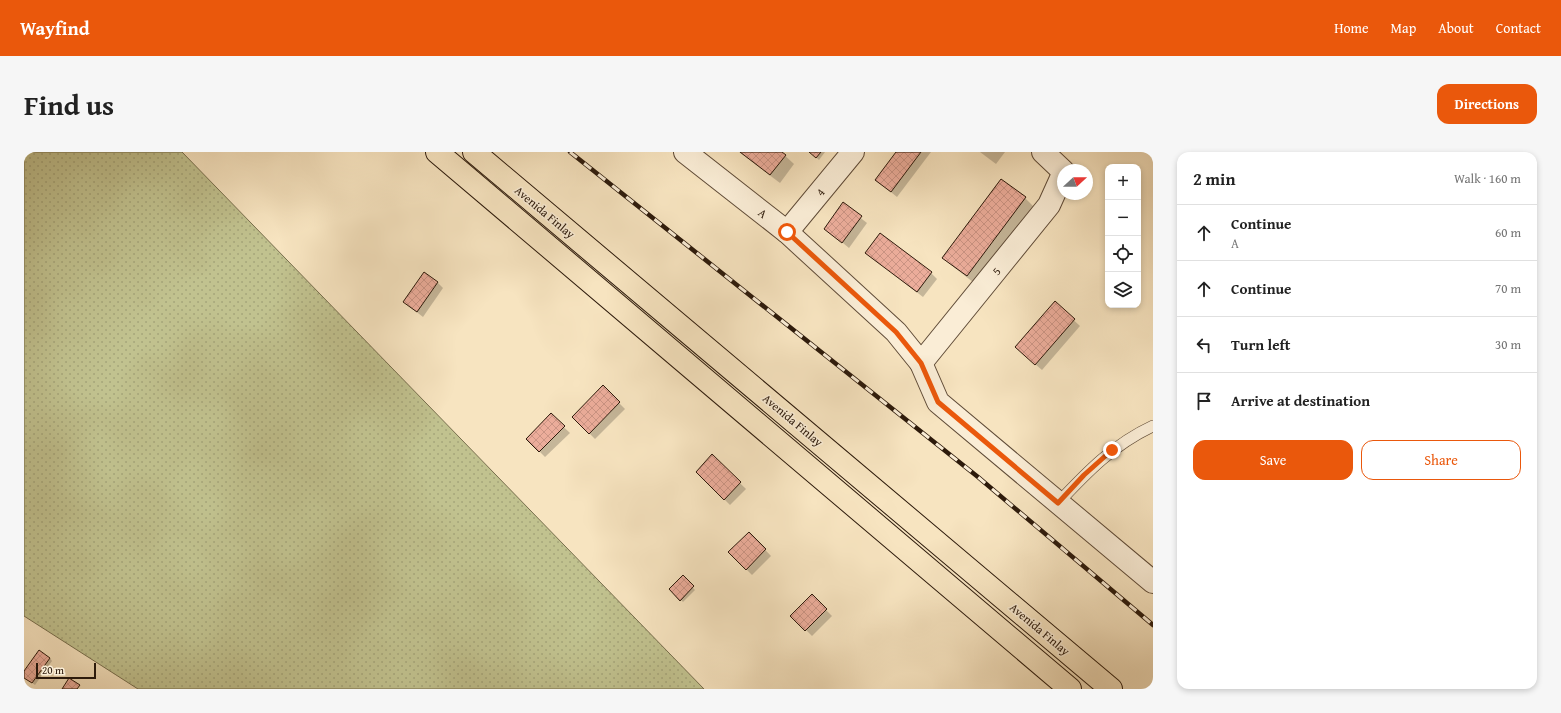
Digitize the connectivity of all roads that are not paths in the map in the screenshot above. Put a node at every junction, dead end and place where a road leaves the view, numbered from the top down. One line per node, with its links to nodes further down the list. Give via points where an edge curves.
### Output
1 (437, 152): 13 (highway, Avenida Finlay)
2 (474, 152): 14 (highway, Avenida Finlay)
3 (685, 152): 8 (street, A)
4 (853, 152): 8 (street, 4)
5 (1043, 152): 6 (street)
6 (1057, 165)
7 (1057, 187): 9 (street, 5, via 1049,205)
8 (787, 232): 9 (street, A, via 896,332)
9 (921, 363): 11 (street, A, via 938,402)
10 (1153, 426): 11 (lane, via 1112,450)
11 (1058, 503): 12 (street, A)
12 (1153, 582)
13 (1070, 689)
14 (1111, 689)

